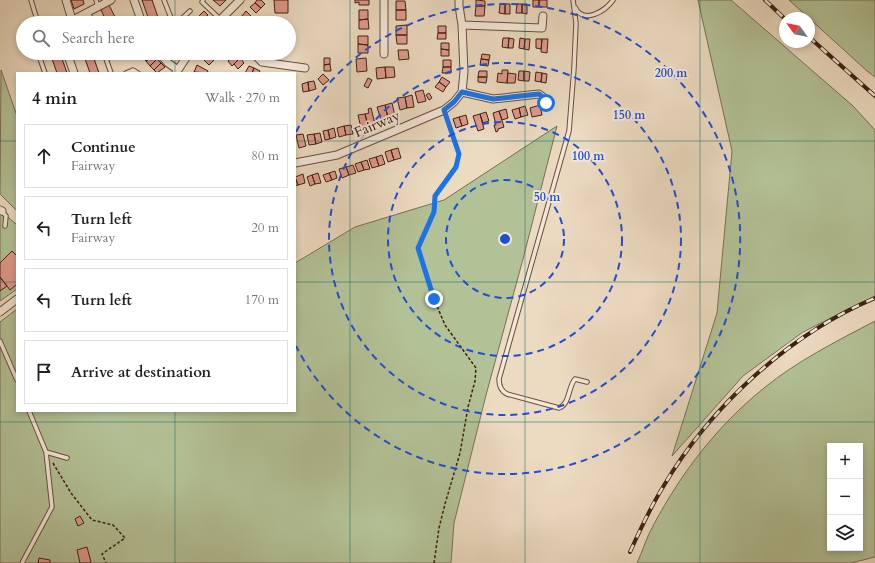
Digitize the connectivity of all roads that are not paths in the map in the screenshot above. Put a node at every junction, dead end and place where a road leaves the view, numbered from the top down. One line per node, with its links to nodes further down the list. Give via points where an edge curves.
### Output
1 (31, 0): 15 (lane)
2 (66, 0): 16 (street)
3 (111, 0): 12 (street)
4 (134, 0): 19 (street)
5 (164, 0): 20 (lane)
6 (240, 0): 23 (street)
7 (384, 0): 26 (street)
8 (459, 0): 25 (street)
9 (613, 0): 11 (lane, via 602,12 588,16 576,10)
10 (201, 1): 22 (lane)
11 (574, 1): 47 (lane, via 576,23 569,131 499,384 507,394 559,408 566,403 575,379)
12 (97, 4): 14 (street)
13 (190, 11): 21 (lane)
14 (88, 12): 17 (street); 18 (lane)
15 (36, 16)
16 (69, 16)
17 (81, 16)
18 (90, 16)
19 (140, 16)
20 (170, 16)
21 (185, 16)
22 (215, 16)
23 (226, 16)
24 (543, 16): 25 (street, via 542,28)
25 (462, 25): 38 (street)
26 (384, 54)
27 (40, 60): 34 (lane)
28 (69, 60): 35 (street)
29 (106, 60): 36 (lane)
30 (165, 60): 37 (street)
31 (185, 60): 37 (street)
32 (260, 60): 33 (street)
33 (305, 68)
34 (45, 72)
35 (74, 72)
36 (111, 72)
37 (177, 72)
38 (462, 92): 39 (street, via 493,99 539,94); 40 (street, Fairway, via 444,110 337,155)
39 (546, 103)
40 (296, 163)
41 (1, 210): 42 (lane, via 6,216)
42 (5, 226)
43 (16, 299): 44 (street)
44 (0, 312)
45 (0, 341): 46 (lane)
46 (16, 378)
47 (587, 382)
48 (29, 412): 49 (lane)
49 (46, 452): 50 (lane); 51 (lane, via 52,508)
50 (67, 458)
51 (22, 563)

